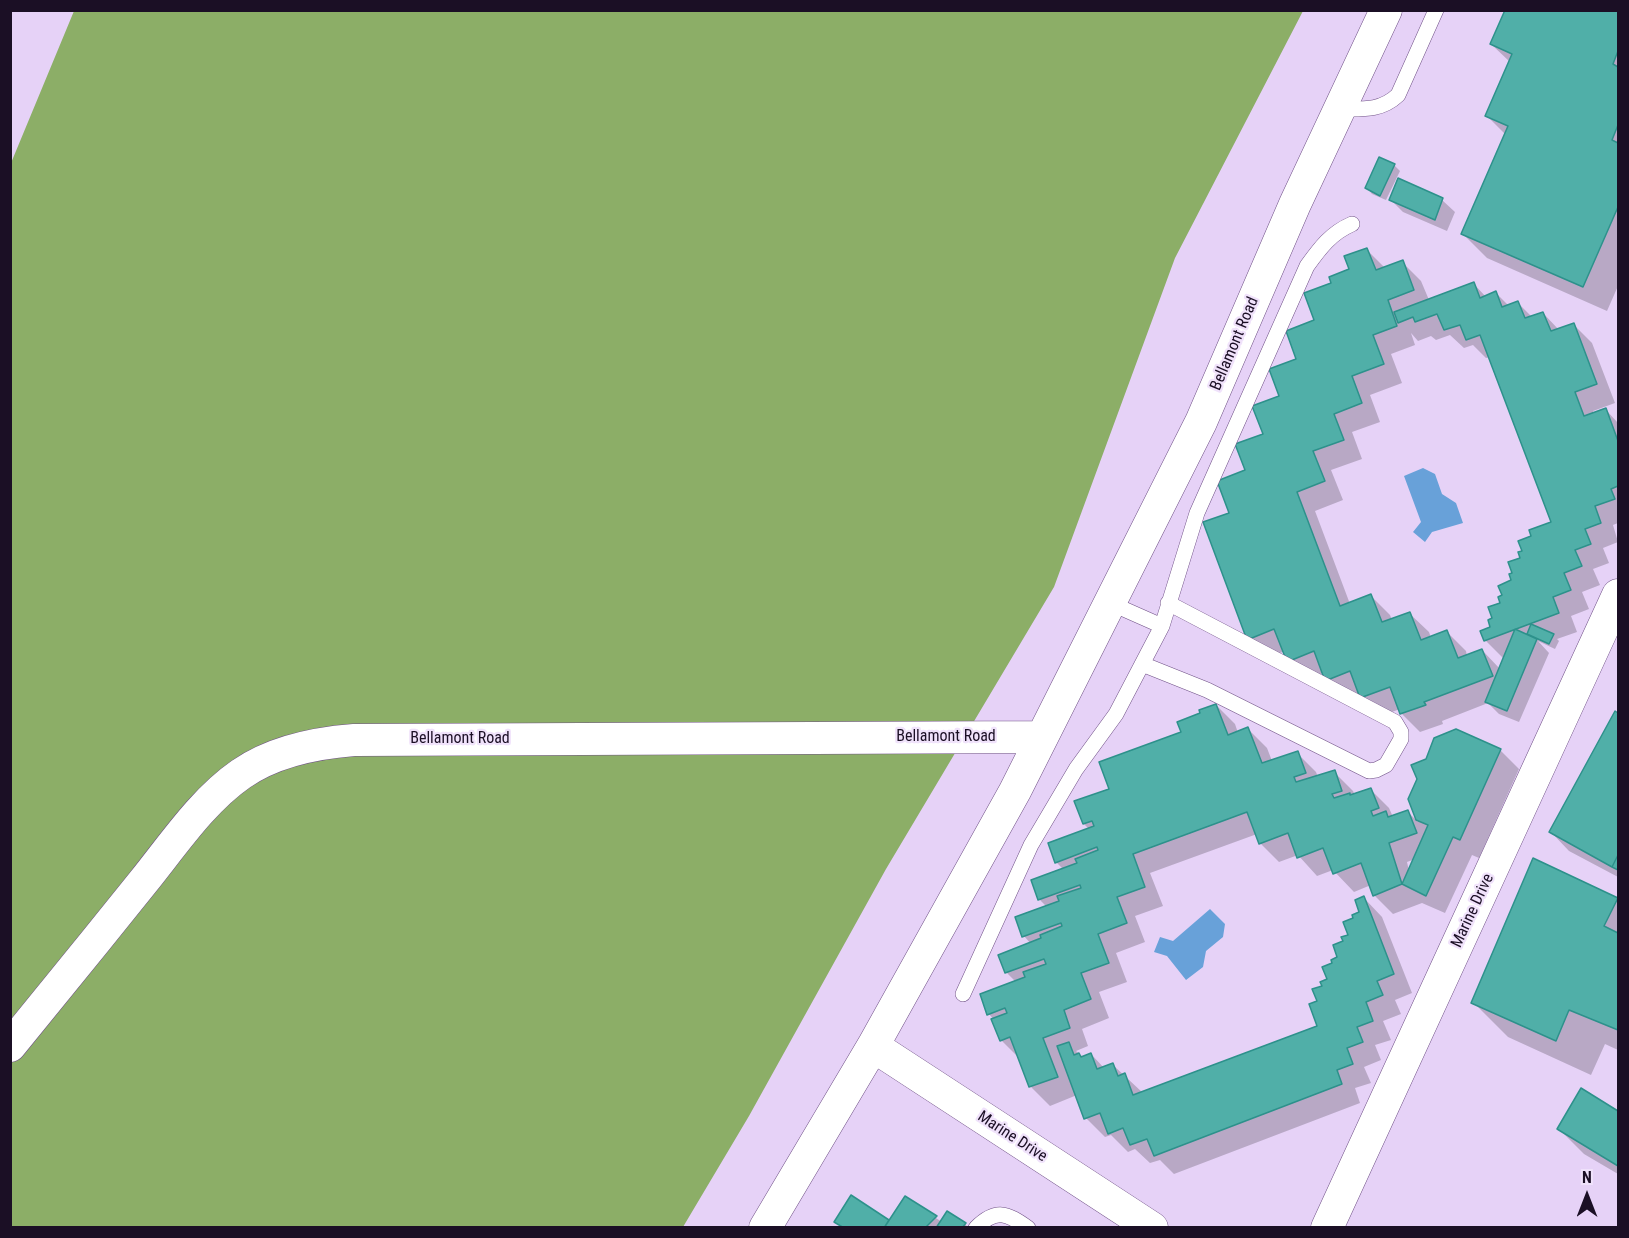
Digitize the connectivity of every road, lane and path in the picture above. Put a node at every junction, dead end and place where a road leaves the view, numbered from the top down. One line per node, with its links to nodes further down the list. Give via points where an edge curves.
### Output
1 (1386, 10): 3 (street, Bellamont Road)
2 (1436, 10): 3 (lane, via 1398,96 1372,109)
3 (1341, 109): 6 (street, Bellamont Road, via 1295,204 1201,422)
4 (1352, 224): 7 (lane, via 1337,230 1307,266 1197,513)
5 (1618, 595): 18 (street, Marine Drive)
6 (1110, 603): 8 (lane); 10 (street, Bellamont Road)
7 (1168, 603): 8 (lane); 9 (lane, via 1395,722 1401,739 1386,765 1368,771 1207,690)
8 (1162, 626): 9 (lane)
9 (1142, 664): 11 (lane, via 1116,714 1076,769 1031,845)
10 (1042, 737): 12 (street, Bellamont Road, via 354,740 307,746 268,759 222,788); 13 (street, Bellamont Road)
11 (963, 994)
12 (10, 1046)
13 (873, 1046): 14 (street, Bellamont Road); 17 (street, Marine Drive)
14 (765, 1227)
15 (976, 1227): 16 (lane, via 996,1215 1013,1217)
16 (1028, 1227)
17 (1152, 1227)
18 (1328, 1227)

